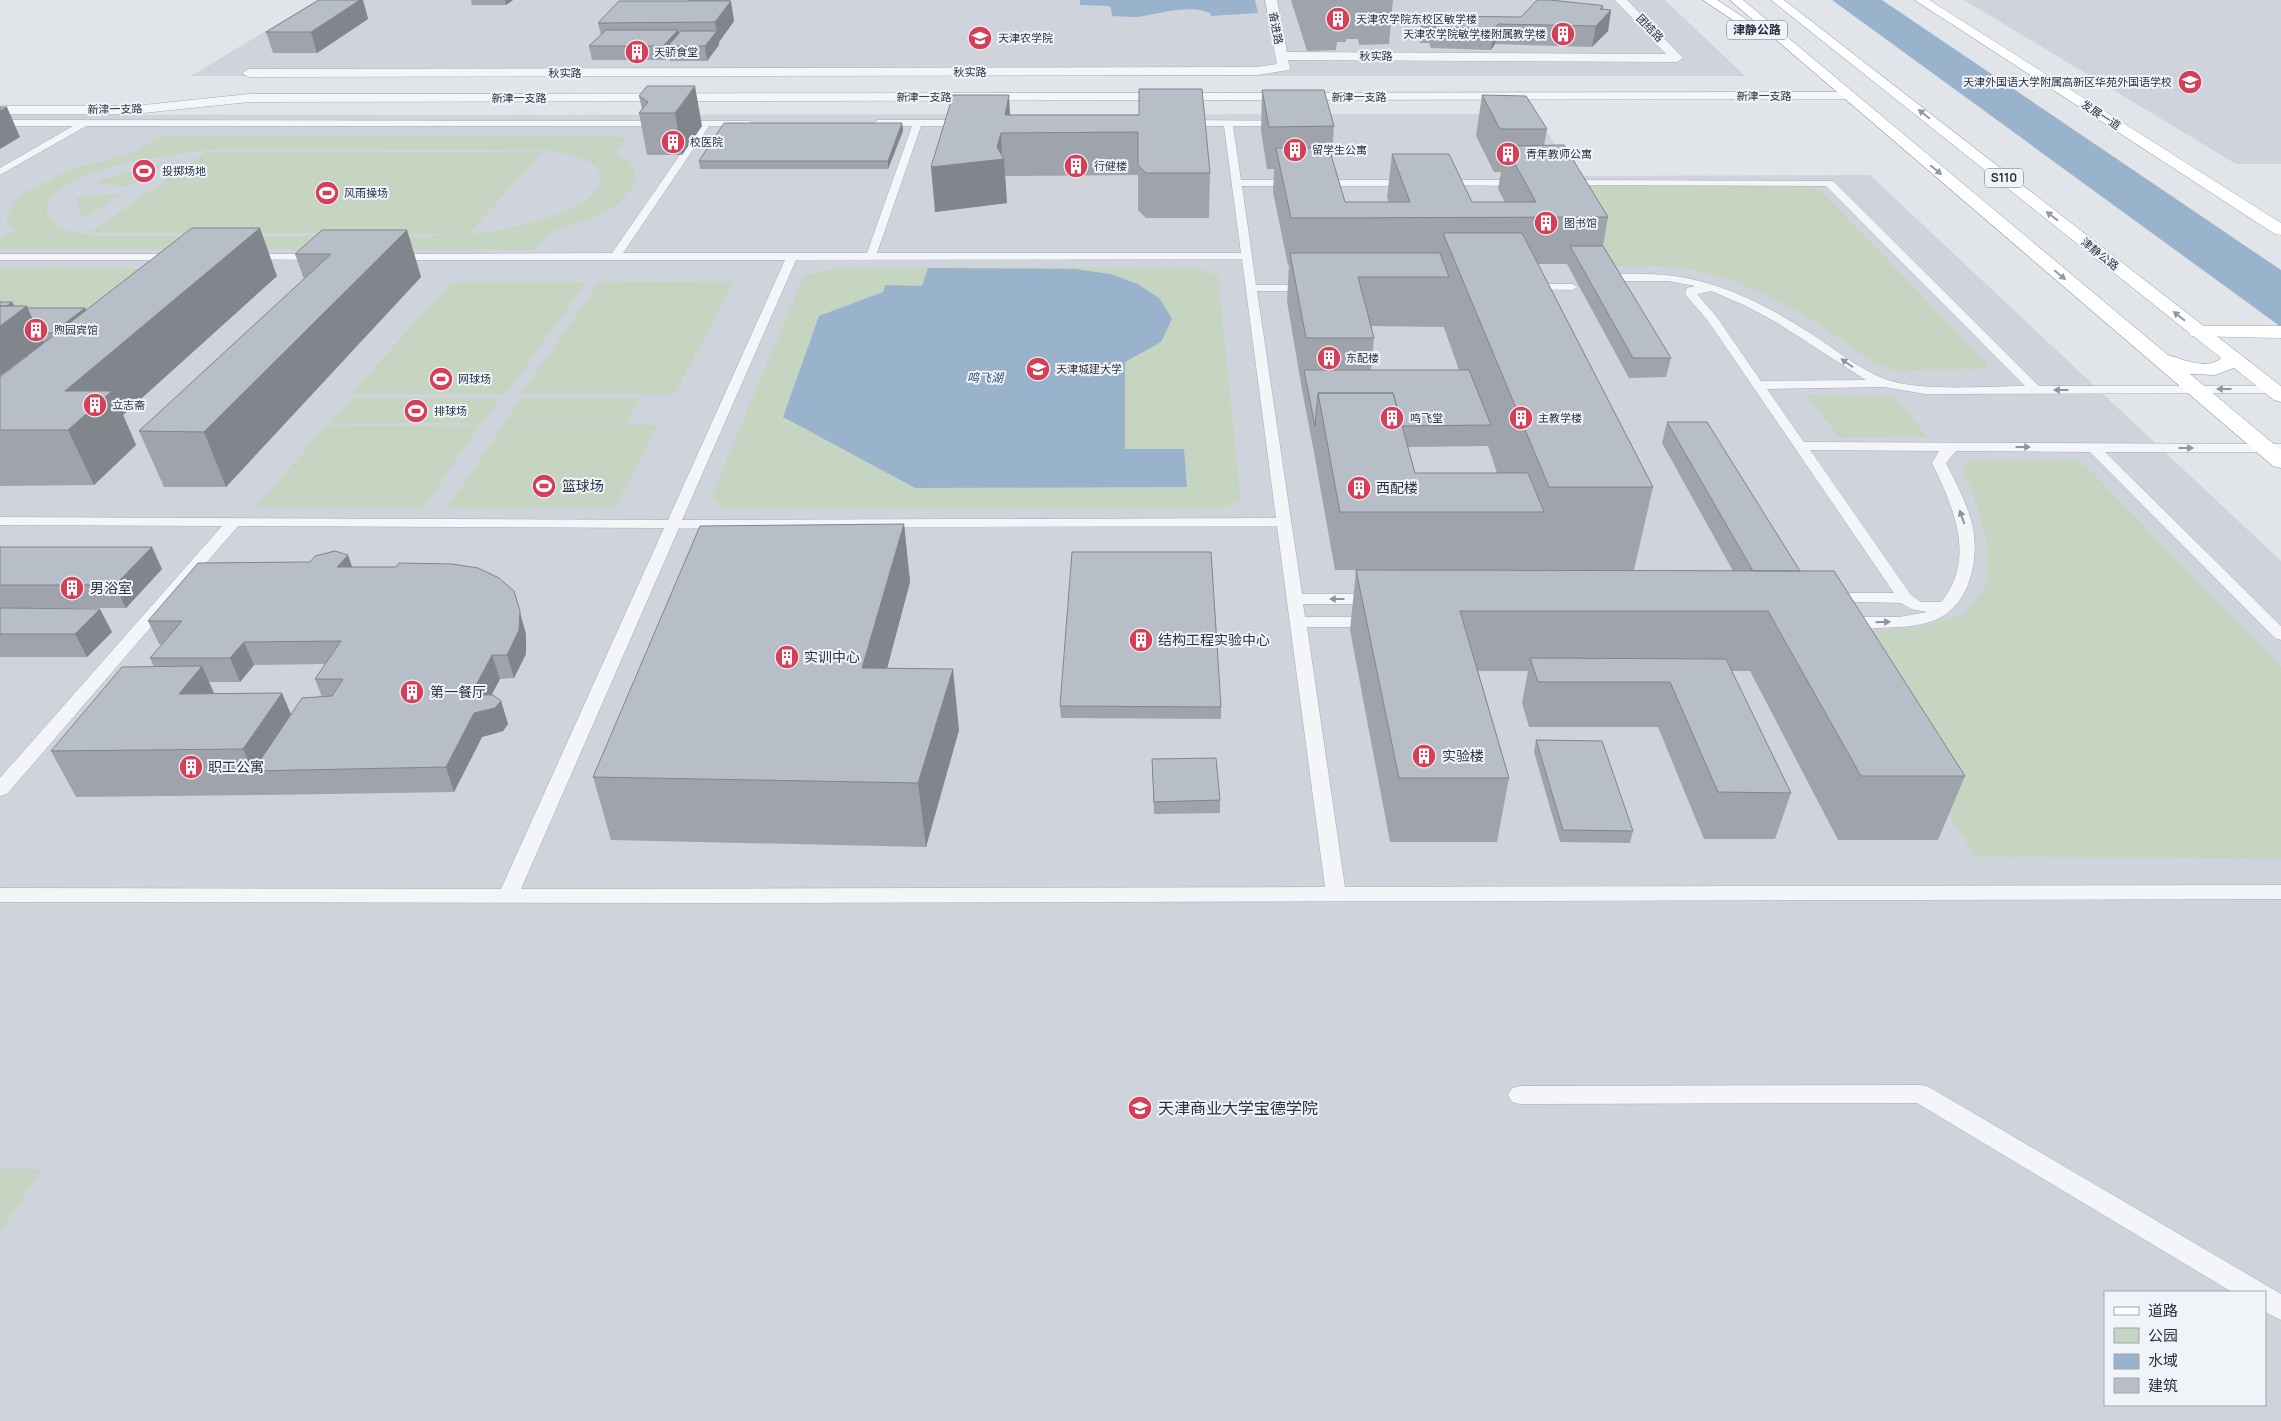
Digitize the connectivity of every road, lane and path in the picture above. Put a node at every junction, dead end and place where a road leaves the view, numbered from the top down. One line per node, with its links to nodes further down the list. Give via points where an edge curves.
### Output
1 (1271, 0): 8 (street, 奋进路)
2 (1621, 0): 9 (street, 团结路)
3 (1709, 0): 10 (main road, 津静公路)
4 (1736, 0): 10 (main road)
5 (1777, 0): 11 (main road, 津静公路 / S110)
6 (1796, 0): 11 (main road)
7 (1921, 0): 29 (main road, 发展一道)
8 (1281, 56): 9 (street, 秋实路); 12 (street, 秋实路, via 1284,67 1256,71)
9 (1678, 58)
10 (1805, 60): 13 (main road, S110)
11 (1856, 60): 46 (main road, 津静公路 / S110, one-way to 11)
12 (249, 73)
13 (1850, 96): 14 (street, 新津一支路, via 249,98 134,110); 48 (main road, S110, one-way to 48)
14 (0, 110)
15 (706, 122): 16 (lane); 24 (lane); 31 (lane)
16 (754, 122)
17 (869, 122): 18 (lane)
18 (917, 122): 19 (lane); 33 (lane)
19 (975, 122)
20 (1170, 122): 21 (lane)
21 (1228, 122): 22 (lane); 26 (lane)
22 (1296, 122)
23 (0, 123): 24 (lane)
24 (84, 123): 25 (lane)
25 (0, 172)
26 (1236, 183): 27 (lane); 34 (lane)
27 (1532, 183)
28 (1552, 183): 53 (lane, via 1829,183)
29 (2281, 230)
30 (376, 256): 31 (lane)
31 (616, 256): 32 (lane)
32 (792, 256): 33 (lane); 62 (lane)
33 (871, 256): 34 (lane)
34 (1246, 256): 41 (lane)
35 (0, 257): 38 (lane, via 187,257)
36 (237, 257): 37 (lane)
37 (336, 257)
38 (172, 269)
39 (1317, 279): 41 (lane)
40 (1571, 282): 42 (lane)
41 (1250, 283): 43 (lane); 61 (lane)
42 (1517, 283)
43 (1328, 288)
44 (1714, 288): 45 (lane, via 1691,290); 45 (lane, via 1670,278 1617,282 1670,288); 50 (lane, one-way to 44, via 1849,366 1770,314)
45 (1691, 294): 51 (lane)
46 (2198, 332): 47 (main road); 49 (main road, 津静公路 / S110)
47 (2273, 332)
48 (2158, 358): 49 (main road, via 2188,367 2214,370 2226,366); 52 (main road, S110)
49 (2231, 358): 54 (main road, 津静公路 / S110)
50 (1889, 384): 51 (lane); 53 (lane, via 1925,390)
51 (1757, 385): 55 (lane)
52 (2195, 389): 53 (lane, one-way to 53); 54 (lane, one-way to 52); 58 (main road, S110)
53 (2036, 390)
54 (2277, 393)
55 (1799, 446): 56 (lane); 64 (lane)
56 (1952, 447): 57 (lane, one-way to 57); 67 (lane, one-way to 56, via 1964,577 1968,560 1968,537 1939,463)
57 (2093, 447): 58 (lane, one-way to 58); 71 (lane)
58 (2276, 452)
59 (0, 521): 60 (lane)
60 (234, 522): 62 (lane); 72 (lane)
61 (1283, 522): 62 (lane); 65 (lane)
62 (673, 524): 76 (lane)
63 (1812, 598): 64 (lane)
64 (1905, 598): 67 (lane, via 1910,604 1922,607)
65 (1294, 599): 66 (lane, one-way to 65); 68 (lane)
66 (1392, 599)
67 (1949, 604): 70 (lane, one-way to 67, via 1910,620 1944,610)
68 (1298, 622): 69 (lane); 74 (lane)
69 (1387, 622)
70 (1829, 622)
71 (2281, 635)
72 (0, 790)
73 (2281, 892): 74 (lane)
74 (1336, 894): 76 (lane)
75 (0, 895): 76 (lane)
76 (508, 896)
77 (1520, 1095): 78 (lane, via 1921,1094)
78 (2253, 1291)
79 (2266, 1299): 80 (lane)
80 (2281, 1308)

